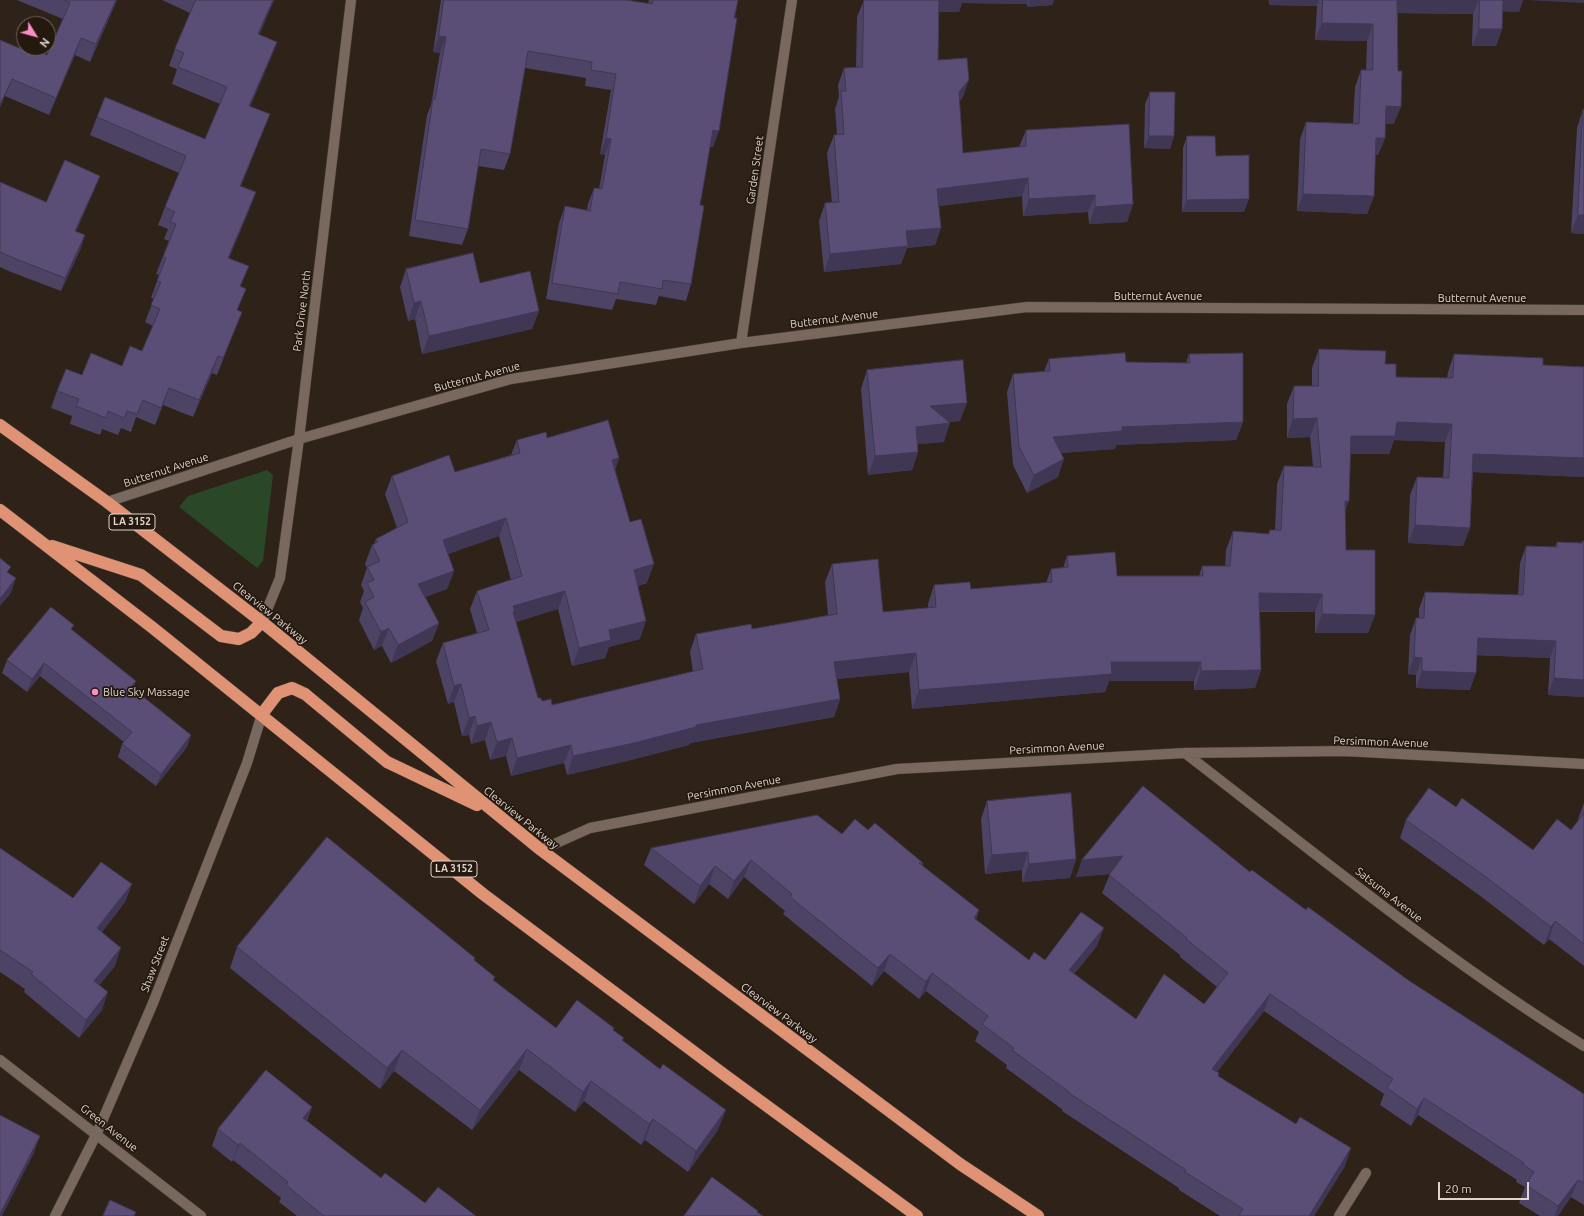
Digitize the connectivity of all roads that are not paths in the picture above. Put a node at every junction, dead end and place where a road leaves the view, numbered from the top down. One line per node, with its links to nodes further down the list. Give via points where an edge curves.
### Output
1 (351, 0): 6 (street, Park Drive North)
2 (792, 0): 4 (street, Garden Street)
3 (1584, 310): 4 (street, Butternut Avenue, via 1028,307)
4 (741, 343): 6 (street, Butternut Avenue, via 511,379)
5 (0, 425): 7 (highway, Clearview Parkway / LA 3152)
6 (299, 439): 7 (street, Butternut Avenue); 10 (street, Park Drive North, via 280,578)
7 (107, 502): 10 (highway, Clearview Parkway / LA 3152)
8 (0, 510): 9 (highway, LA 3152)
9 (44, 543): 10 (highway, via 141,576 221,636 239,639 251,633); 11 (highway, LA 3152)
10 (262, 622): 14 (highway, Clearview Parkway / LA 3152)
11 (262, 714): 14 (highway, via 278,693 292,688 305,694 387,762); 18 (street, Shaw Street, via 247,763 156,996); 22 (highway, LA 3152, via 483,894)
12 (1186, 753): 13 (street, Persimmon Avenue, via 1344,752); 15 (street, Persimmon Avenue, via 897,769 590,828); 16 (street, Satsuma Avenue, via 1425,938)
13 (1584, 764)
14 (494, 813): 15 (highway, Clearview Parkway / LA 3152)
15 (541, 850): 23 (highway, Clearview Parkway / LA 3152, via 960,1164)
16 (1584, 1046)
17 (0, 1060): 18 (street, Green Avenue)
18 (97, 1133): 20 (street, Shaw Street); 21 (street, Green Avenue)
19 (1366, 1173): 24 (street)
20 (55, 1216)
21 (201, 1216)
22 (917, 1216)
23 (1038, 1216)
24 (1339, 1216)

